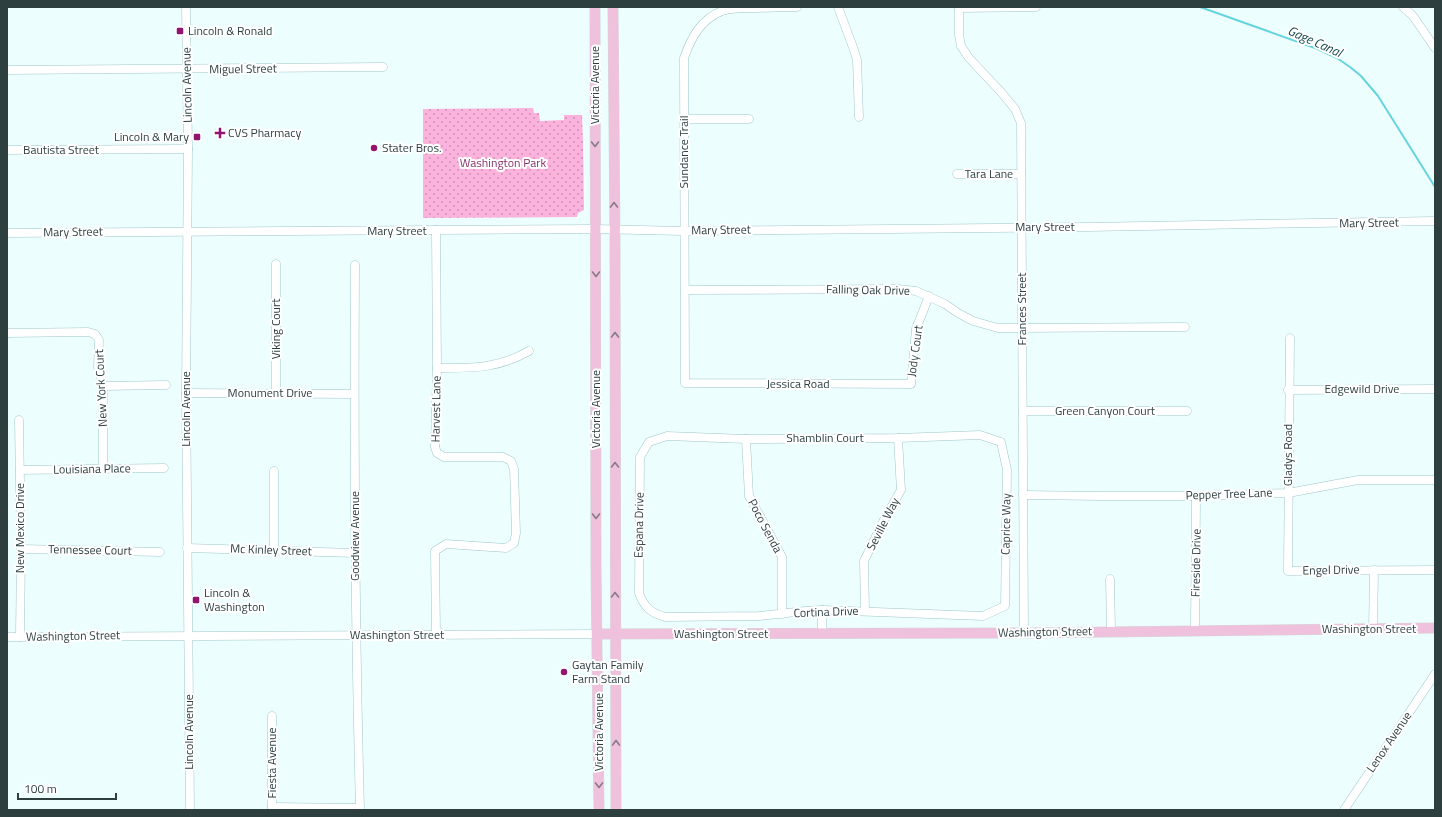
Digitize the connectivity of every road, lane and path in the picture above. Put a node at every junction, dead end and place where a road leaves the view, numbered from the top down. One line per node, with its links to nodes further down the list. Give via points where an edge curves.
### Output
1 (186, 7): 13 (street, Lincoln Avenue)
2 (595, 7): 23 (main road, Victoria Avenue, one-way to 23)
3 (613, 7): 24 (main road, Victoria Avenue, one-way to 3)
4 (797, 7): 15 (street, Sundance Trail, via 734,9 722,11 707,20 689,42 684,58)
5 (838, 7): 14 (street, via 857,60)
6 (959, 7): 7 (street); 20 (street, Frances Street, via 961,46 1015,108 1021,123)
7 (1036, 7)
8 (1403, 7): 9 (street)
9 (1433, 39): 10 (street)
10 (1435, 48)
11 (383, 67): 13 (street, Miguel Street)
12 (7, 70): 13 (street, Miguel Street)
13 (186, 70): 17 (street, Lincoln Avenue)
14 (859, 117)
15 (684, 119): 16 (street); 26 (street, Sundance Trail)
16 (750, 119)
17 (188, 149): 18 (street, Bautista Street); 27 (street, Lincoln Avenue)
18 (7, 150)
19 (957, 174): 20 (street, Tara Lane)
20 (1021, 174): 22 (street, Frances Street)
21 (1435, 221): 22 (street, Mary Street)
22 (1022, 227): 26 (street, Mary Street); 34 (street, Frances Street)
23 (595, 229): 24 (street, Mary Street); 25 (street, Mary Street); 83 (main road, Victoria Avenue, one-way to 83)
24 (615, 229): 26 (street, Mary Street); 84 (main road, Victoria Avenue, one-way to 24)
25 (436, 230): 27 (street, Mary Street); 38 (street, Harvest Lane)
26 (684, 230): 31 (street, Sundance Trail)
27 (187, 232): 28 (street, Mary Street); 45 (street, Lincoln Avenue)
28 (7, 233)
29 (276, 264): 46 (street, Viking Court)
30 (355, 265): 47 (street, Goodview Avenue)
31 (685, 290): 32 (street, Falling Oak Drive, via 898,289 916,291); 39 (street, Sundance Trail)
32 (929, 296): 34 (street, Falling Oak Drive, via 987,326); 40 (street, Jody Court, via 916,329)
33 (1185, 327): 34 (street, Falling Oak Drive)
34 (1022, 328): 48 (street, Frances Street)
35 (7, 333): 42 (street, New York Court, via 95,334 99,340 98,367)
36 (1290, 338): 44 (street, Gladys Road)
37 (529, 351): 38 (street, via 499,365 480,368)
38 (437, 368): 87 (street, Harvest Lane, via 437,453 444,457 504,457 511,461 514,469 516,533 514,543 506,548 446,544 435,551)
39 (685, 383): 40 (street, Jessica Road)
40 (911, 384)
41 (166, 385): 42 (street)
42 (103, 386): 55 (street, New York Court)
43 (1435, 389): 44 (street, Edgewild Drive)
44 (1288, 390): 60 (street, Gladys Road)
45 (186, 393): 46 (street, Monument Drive); 63 (street, Lincoln Avenue)
46 (276, 393): 47 (street, Monument Drive)
47 (354, 394): 67 (street, Goodview Avenue)
48 (1023, 411): 49 (street, Green Canyon Court); 61 (street, Frances Street)
49 (1187, 411)
50 (19, 420): 57 (street, New Mexico Drive)
51 (898, 438): 52 (street, Shamblin Court); 54 (street, Shamblin Court, via 980,435); 75 (street, Seville Way, via 901,490 864,561)
52 (746, 439): 53 (street, Shamblin Court, via 667,436); 76 (street, Poco Senda, via 749,496 782,557)
53 (649, 442): 73 (street, Espana Drive, via 640,457 639,593)
54 (1001, 442): 72 (street, Caprice Way, via 1007,470)
55 (103, 468): 56 (street, Louisiana Place); 57 (street, Louisiana Place)
56 (164, 468)
57 (20, 470): 64 (street, New Mexico Drive)
58 (274, 471): 65 (street)
59 (1434, 480): 60 (street, Pepper Tree Lane, via 1358,480)
60 (1288, 493): 62 (street, Pepper Tree Lane); 70 (street, Gladys Road)
61 (1023, 495): 62 (street, Pepper Tree Lane); 82 (street, Frances Street)
62 (1196, 496): 79 (street, Fireside Drive)
63 (187, 548): 65 (street, Mc Kinley Street); 85 (street, Lincoln Avenue)
64 (21, 549): 66 (street, Tennessee Court); 89 (street, New Mexico Drive)
65 (274, 550): 67 (street, Mc Kinley Street)
66 (160, 552)
67 (355, 553): 86 (street, Goodview Avenue)
68 (1374, 570): 69 (street, Engel Drive); 70 (street, Engel Drive); 77 (street, Engel Drive)
69 (1435, 570)
70 (1288, 571)
71 (1110, 578): 80 (street)
72 (1005, 606): 75 (street, Cortina Drive, via 983,616)
73 (647, 608): 76 (street, Cortina Drive, via 654,614 665,616)
74 (822, 610): 75 (street, Cortina Drive); 76 (street, Cortina Drive); 81 (street)
75 (865, 611)
76 (782, 614)
77 (1373, 628): 78 (main road, Washington Street); 79 (main road, Washington Street)
78 (1435, 628)
79 (1195, 630): 80 (main road, Washington Street)
80 (1111, 631): 82 (main road, Washington Street)
81 (822, 633): 82 (main road, Washington Street); 84 (main road, Washington Street)
82 (1024, 633)
83 (597, 634): 84 (main road, Washington Street); 87 (street, Washington Street); 94 (main road, Victoria Avenue, one-way to 94)
84 (615, 634): 95 (main road, Victoria Avenue, one-way to 84)
85 (189, 635): 86 (street, Washington Street); 89 (street, Washington Street); 93 (street, Lincoln Avenue)
86 (356, 635): 87 (street, Washington Street); 92 (street, Goodview Avenue, via 360,808)
87 (436, 635)
88 (7, 637): 89 (street, Washington Street)
89 (20, 637)
90 (1435, 674): 96 (street, Lenox Avenue)
91 (272, 716): 92 (street, Fiesta Avenue)
92 (272, 809)
93 (190, 810)
94 (600, 810)
95 (616, 810)
96 (1344, 810)

